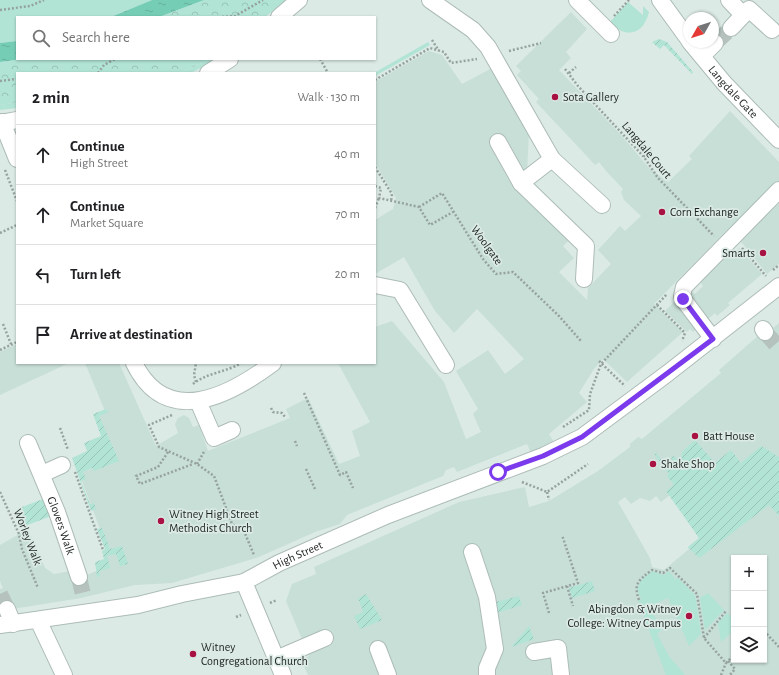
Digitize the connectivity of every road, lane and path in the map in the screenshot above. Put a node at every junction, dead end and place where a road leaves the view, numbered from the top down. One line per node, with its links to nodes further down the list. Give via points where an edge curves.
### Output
1 (44, 0): 9 (path, via 30,6)
2 (263, 0): 11 (path)
3 (299, 0): 12 (street)
4 (577, 0): 14 (street)
5 (629, 0): 14 (path)
6 (660, 0): 16 (street, Langdale Gate)
7 (729, 0): 10 (street)
8 (437, 2): 42 (street, via 473,30 488,47)
9 (0, 10)
10 (743, 15): 13 (street); 15 (street, via 749,9)
11 (235, 16)
12 (280, 16)
13 (731, 28)
14 (607, 30)
15 (772, 30)
16 (683, 31)
17 (432, 40): 21 (path)
18 (540, 43): 22 (path)
19 (696, 48): 23 (street, Langdale Gate)
20 (711, 48): 23 (street)
21 (439, 50): 24 (path, via 444,52 451,63); 35 (path, via 430,48)
22 (504, 53)
23 (702, 56): 38 (street, Langdale Gate, via 724,83)
24 (480, 58)
25 (113, 60): 30 (path, via 104,65)
26 (228, 60): 31 (street)
27 (321, 60): 32 (path)
28 (576, 67): 33 (path)
29 (565, 69): 33 (path, Langdale Court)
30 (99, 72)
31 (210, 72)
32 (327, 72)
33 (569, 73): 41 (path, Langdale Court)
34 (16, 79): 36 (path)
35 (376, 79)
36 (0, 81)
37 (6, 122): 43 (street)
38 (779, 140)
39 (498, 142): 45 (street)
40 (651, 149): 41 (path)
41 (644, 157): 57 (path, Langdale Court, via 658,178)
42 (552, 159): 45 (street); 51 (street)
43 (11, 163): 48 (path)
44 (376, 169): 50 (path, via 392,194)
45 (521, 183): 60 (street, via 586,246)
46 (376, 186): 49 (path, via 381,188)
47 (779, 190): 66 (street, via 684,287 683,299)
48 (16, 195)
49 (379, 198): 50 (path); 52 (path)
50 (391, 201): 53 (path)
51 (602, 205)
52 (376, 206)
53 (419, 207): 54 (path, via 430,225); 54 (path, Woolgate, via 442,193)
54 (453, 212): 67 (path, Woolgate, via 483,259 496,274 513,272 559,316)
55 (16, 225): 56 (path)
56 (0, 233)
57 (718, 241)
58 (740, 245): 59 (path)
59 (767, 276)
60 (584, 279)
61 (376, 285): 77 (street, via 400,290)
62 (779, 286): 66 (street, High Street)
63 (672, 289): 64 (path)
64 (657, 305): 68 (path, via 685,333); 72 (path)
65 (3, 324): 70 (path)
66 (713, 339): 112 (street, High Street, via 582,437 543,456 330,539)
67 (580, 341)
68 (682, 341)
69 (16, 342): 70 (path)
70 (11, 344): 71 (path)
71 (0, 350)
72 (600, 362): 80 (path, via 625,386); 85 (path, via 590,394)
73 (135, 364): 82 (street, via 146,383 159,394 178,402)
74 (196, 364): 78 (path)
75 (240, 364): 78 (path)
76 (271, 364): 82 (street, via 238,385)
77 (446, 365)
78 (196, 382): 79 (path); 82 (path)
79 (192, 386)
80 (619, 390)
81 (304, 393): 102 (path, via 340,475 346,472)
82 (199, 400): 89 (street, via 214,438)
83 (595, 406): 85 (path)
84 (271, 408): 87 (path, via 273,412 282,413)
85 (589, 410): 90 (path)
86 (175, 414): 95 (path, via 149,425 159,447)
87 (286, 417)
88 (60, 428): 96 (path)
89 (232, 430)
90 (557, 431)
91 (295, 441): 93 (path)
92 (28, 443): 100 (street, Glovers Walk)
93 (297, 446)
94 (205, 450): 97 (path)
95 (168, 452): 97 (path); 97 (path, via 158,467 136,476 140,484)
96 (68, 462): 100 (street); 108 (path)
97 (195, 464): 110 (path, via 214,476 232,524 244,531)
98 (588, 464): 105 (path)
99 (306, 468): 103 (path)
100 (42, 474): 111 (street, Glovers Walk)
101 (522, 482): 105 (path)
102 (353, 488)
103 (315, 489)
104 (0, 492): 114 (path, Worley Walk, via 19,534 22,549)
105 (547, 492): 106 (path)
106 (550, 500)
107 (562, 535): 113 (path, via 578,583)
108 (103, 550)
109 (472, 552): 134 (street, via 487,597 495,649 487,668)
110 (254, 555)
111 (79, 577)
112 (244, 582): 120 (street, High Street, via 138,605 86,606); 129 (street)
113 (567, 586): 116 (path); 119 (path, via 543,593)
114 (38, 588)
115 (639, 600): 124 (path, via 636,590 639,579 652,570 663,573 670,568 697,594)
116 (573, 606)
117 (7, 609): 121 (street)
118 (726, 612): 124 (path)
119 (549, 613)
120 (38, 620): 121 (street, High Street); 131 (street)
121 (6, 625)
122 (767, 634): 125 (path)
123 (325, 638): 129 (street)
124 (704, 638): 130 (path)
125 (779, 647)
126 (378, 649): 133 (street)
127 (534, 652): 135 (street, via 558,648)
128 (731, 658): 130 (path)
129 (276, 659): 132 (street)
130 (727, 662): 136 (path); 137 (path, via 735,669)
131 (64, 675)
132 (284, 675)
133 (388, 675)
134 (488, 675)
135 (560, 675)
136 (721, 675)
137 (730, 675)

